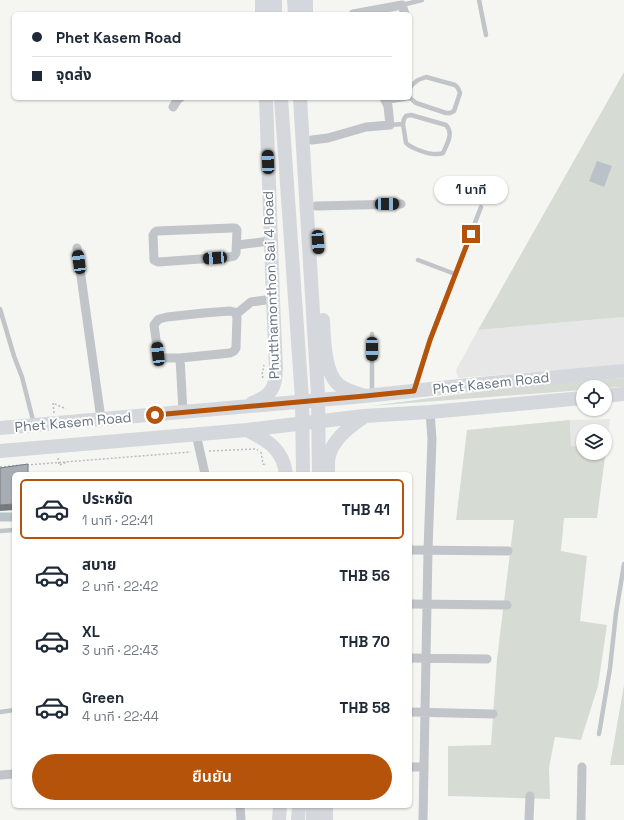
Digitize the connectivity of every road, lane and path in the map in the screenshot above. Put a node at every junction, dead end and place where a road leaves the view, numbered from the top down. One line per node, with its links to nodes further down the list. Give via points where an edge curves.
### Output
1 (262, 0): 8 (main road)
2 (274, 0): 9 (main road)
3 (294, 0): 10 (main road)
4 (306, 0): 11 (main road)
5 (422, 0): 7 (lane)
6 (479, 0): 13 (lane)
7 (403, 9): 12 (street)
8 (262, 12)
9 (276, 12)
10 (295, 12)
11 (306, 12)
12 (373, 12)
13 (486, 35)
14 (412, 85): 21 (lane, via 426,77 455,85 460,93 454,111 450,113)
15 (177, 100): 22 (street)
16 (266, 100): 29 (main road, Phutthamonthon Sai 4 Road)
17 (281, 100): 68 (main road, Phutthamonthon Sai 4 Road, via 302,399)
18 (300, 100): 69 (main road)
19 (310, 100): 25 (main road)
20 (385, 100): 24 (street)
21 (412, 100)
22 (173, 107)
23 (403, 124): 23 (lane, via 406,143 409,146 432,154 443,153 450,132 446,125 411,115 406,116); 24 (lane)
24 (390, 125): 25 (street, via 366,127)
25 (312, 140): 27 (main road)
26 (401, 204): 27 (street)
27 (316, 206): 37 (main road)
28 (481, 207): 33 (lane)
29 (270, 241): 30 (street); 34 (main road, Phutthamonthon Sai 4 Road)
30 (237, 245): 30 (street, via 235,228 157,231 153,234 156,262 234,256)
31 (77, 248): 55 (street)
32 (418, 260): 33 (lane)
33 (455, 274): 44 (lane)
34 (272, 299): 36 (street, via 251,302); 38 (main road, Phutthamonthon Sai 4 Road)
35 (0, 309): 56 (lane)
36 (236, 313): 40 (street, via 234,351); 40 (street, via 204,313 167,317 156,321 154,324 159,357)
37 (324, 332): 38 (main road, via 316,346 303,352 286,348); 47 (main road, via 331,375 339,385)
38 (275, 333): 50 (main road, Phutthamonthon Sai 4 Road, via 274,387 268,395)
39 (372, 334): 47 (lane)
40 (180, 358): 52 (street)
41 (264, 365): 43 (path)
42 (624, 371): 44 (main road, Phet Kasem Road)
43 (262, 376)
44 (414, 391): 47 (main road, Phet Kasem Road)
45 (624, 394): 46 (main road)
46 (612, 395)
47 (369, 396): 50 (main road, Phet Kasem Road)
48 (576, 399): 53 (main road, Phet Kasem Road)
49 (53, 403): 51 (path)
50 (244, 406): 52 (main road, Phet Kasem Road)
51 (66, 409)
52 (182, 412): 55 (main road, Phet Kasem Road)
53 (430, 412): 54 (main road, Phet Kasem Road); 74 (street, via 432,439)
54 (364, 416): 58 (main road, Phet Kasem Road); 70 (main road, via 349,427 330,452)
55 (101, 419): 56 (main road, Phet Kasem Road)
56 (35, 425): 57 (main road, Phet Kasem Road)
57 (0, 428)
58 (247, 430): 59 (main road, Phet Kasem Road); 67 (main road, via 263,438 280,454)
59 (196, 434): 60 (main road, Phet Kasem Road); 61 (street)
60 (0, 450)
61 (200, 452): 62 (path); 64 (path, via 254,449 261,451 262,464); 66 (street)
62 (69, 461): 63 (path); 65 (path)
63 (59, 465)
64 (267, 465)
65 (0, 467)
66 (204, 472)
67 (286, 472)
68 (303, 472)
69 (320, 472)
70 (328, 472)
71 (12, 530): 72 (lane)
72 (0, 531)
73 (412, 550): 74 (street)
74 (428, 550): 75 (street); 78 (street)
75 (508, 551)
76 (624, 564): 88 (lane)
77 (412, 604): 78 (street)
78 (427, 605): 79 (street); 81 (street)
79 (507, 605)
80 (412, 658): 81 (street)
81 (426, 658): 82 (street); 86 (street)
82 (487, 659)
83 (12, 710): 84 (lane)
84 (0, 712)
85 (412, 712): 86 (street)
86 (426, 712): 87 (street); 90 (street)
87 (493, 714)
88 (599, 734)
89 (412, 767): 90 (street)
90 (424, 767): 101 (street)
91 (582, 767): 103 (street)
92 (12, 774): 93 (street)
93 (0, 775)
94 (530, 796): 102 (street)
95 (240, 808): 99 (street)
96 (280, 808): 100 (main road)
97 (324, 808): 98 (main road)
98 (316, 815)
99 (241, 820)
100 (279, 820)
101 (424, 820)
102 (529, 820)
103 (581, 820)

